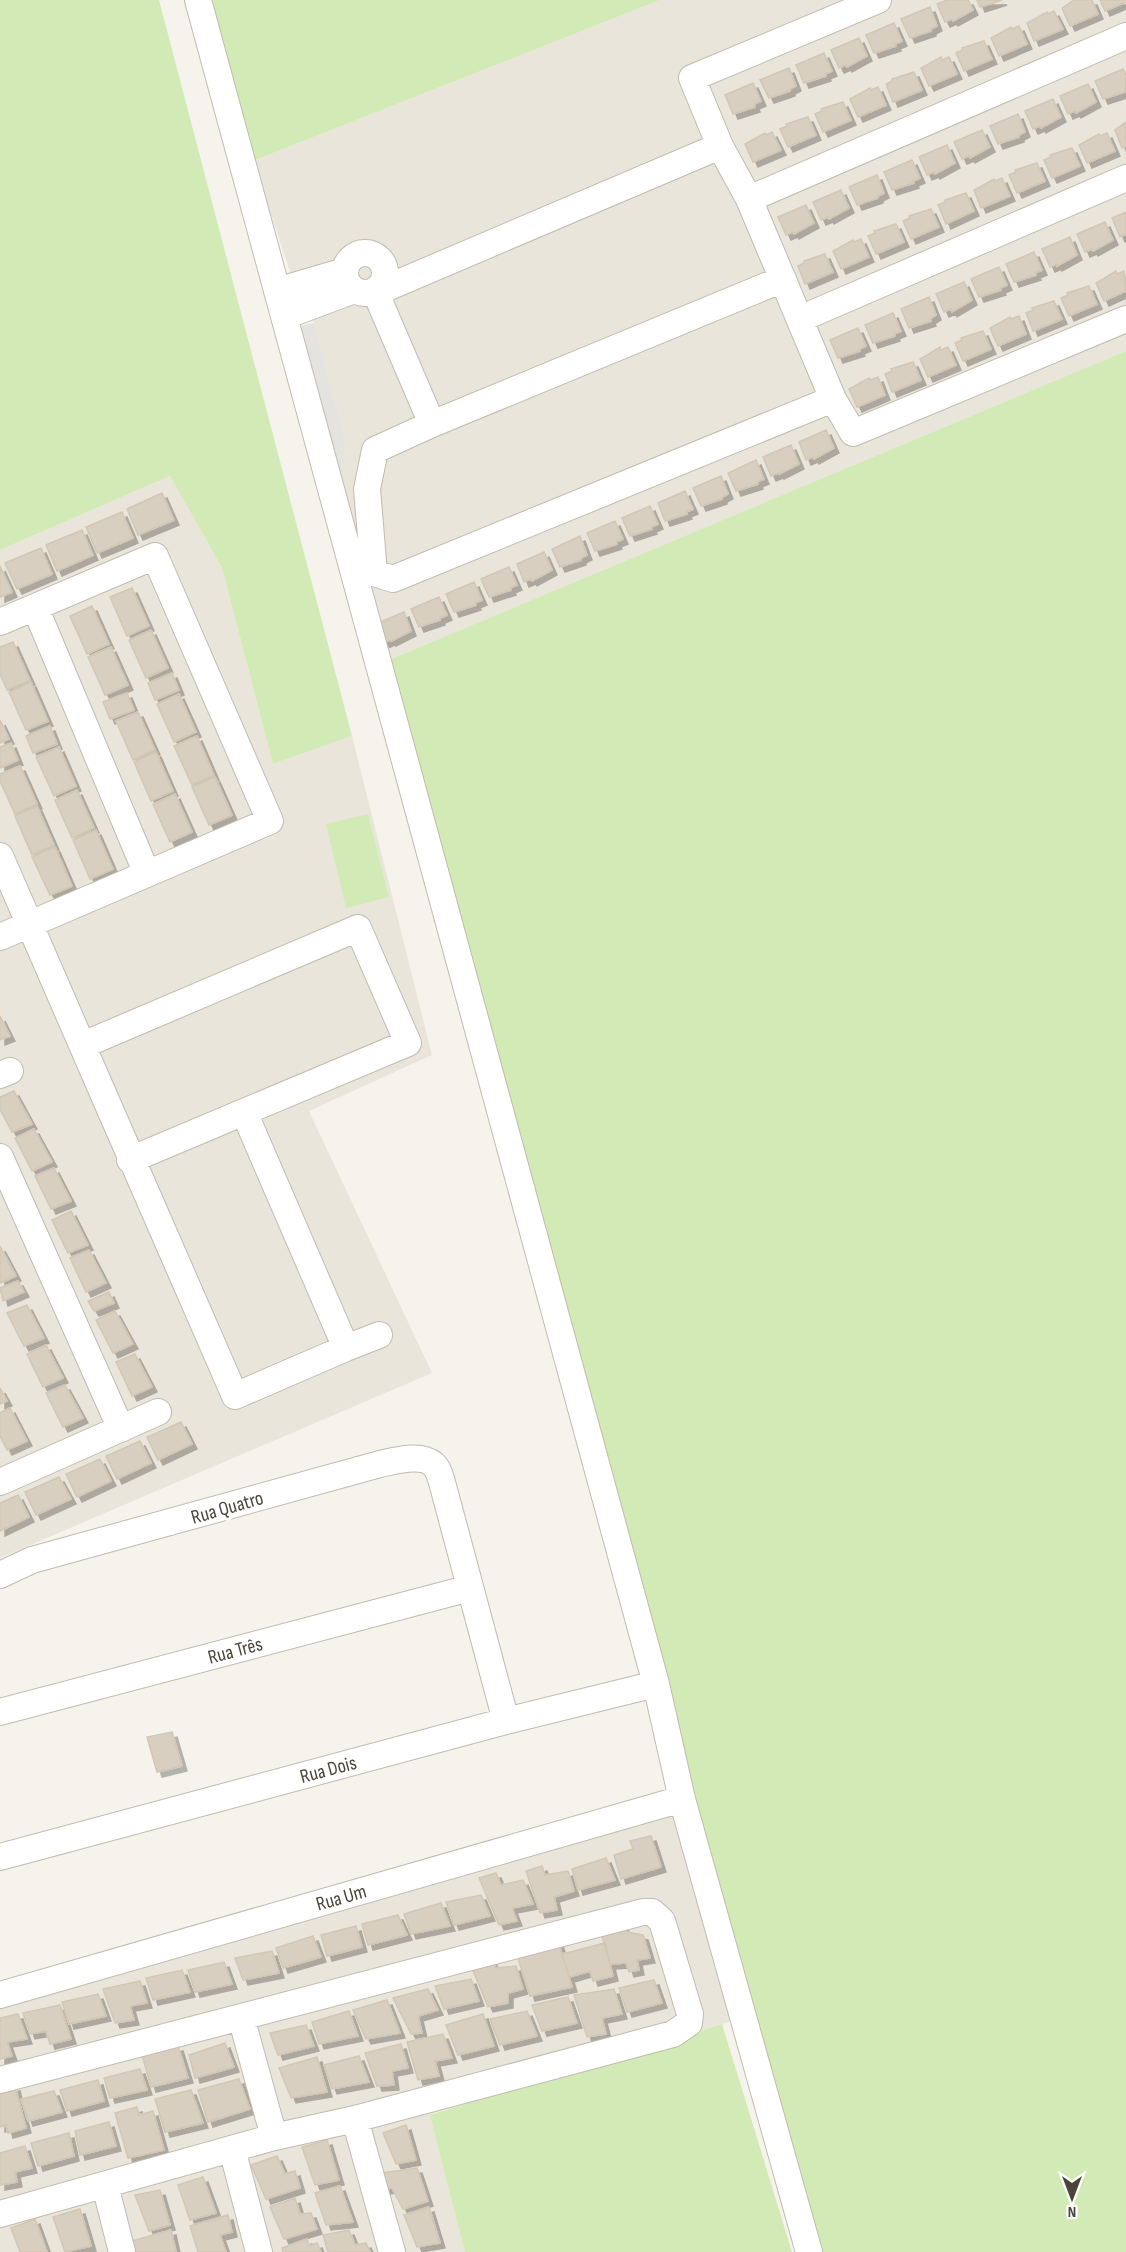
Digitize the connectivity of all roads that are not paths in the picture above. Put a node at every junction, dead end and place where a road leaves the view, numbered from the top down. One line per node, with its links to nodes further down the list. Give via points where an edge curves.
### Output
1 (198, 0): 9 (street)
2 (878, 0): 4 (street, via 692,78)
3 (1126, 36): 6 (street)
4 (720, 146): 6 (street); 8 (street, via 377,292)
5 (1126, 178): 12 (street)
6 (749, 200): 7 (street)
7 (783, 279): 12 (street); 14 (street)
8 (358, 284): 9 (street); 10 (street); 14 (street)
9 (277, 291): 10 (street)
10 (285, 316): 32 (street)
11 (1126, 318): 13 (street, via 853,433)
12 (800, 319): 13 (street)
13 (833, 399): 14 (street, via 393,579 374,573 367,489 375,450)
14 (432, 424)
15 (35, 607): 16 (street); 18 (street); 18 (street, via 155,556 270,821)
16 (0, 622)
17 (0, 856): 19 (street)
18 (147, 874): 19 (street)
19 (30, 924): 20 (street); 21 (street)
20 (0, 937)
21 (83, 1045): 22 (street, via 358,928 408,1043); 24 (street)
22 (244, 1112): 24 (street); 26 (street)
23 (0, 1157): 28 (street)
24 (130, 1160): 26 (street, via 235,1396)
25 (379, 1335): 26 (street)
26 (346, 1348)
27 (158, 1412): 28 (street)
28 (121, 1429): 29 (street)
29 (0, 1482)
30 (0, 1575): 31 (street, Rua Quatro, via 32,1560 398,1460 418,1459 432,1463 443,1486)
31 (470, 1588): 33 (street, Rua Três); 34 (street)
32 (656, 1684): 34 (street, Rua Dois); 35 (street)
33 (0, 1712)
34 (506, 1721): 36 (street, Rua Dois)
35 (682, 1799): 37 (street, Rua Um); 48 (street)
36 (0, 1857)
37 (0, 1995)
38 (241, 2017): 39 (street); 40 (street, via 636,1913 652,1912 662,1921 690,2014 689,2023 681,2030); 41 (street)
39 (0, 2080)
40 (355, 2119): 41 (street); 47 (street)
41 (274, 2137): 42 (street)
42 (232, 2149): 43 (street); 46 (street)
43 (105, 2185): 44 (street); 45 (street)
44 (0, 2214)
45 (122, 2252)
46 (259, 2252)
47 (392, 2252)
48 (809, 2252)

